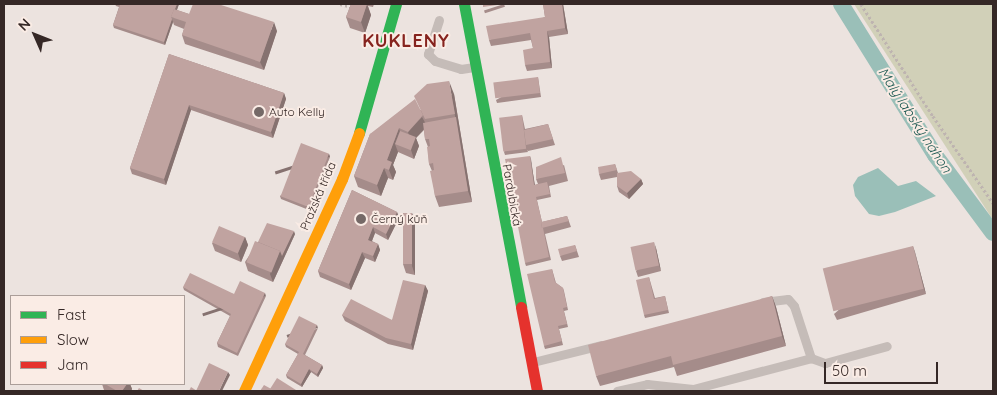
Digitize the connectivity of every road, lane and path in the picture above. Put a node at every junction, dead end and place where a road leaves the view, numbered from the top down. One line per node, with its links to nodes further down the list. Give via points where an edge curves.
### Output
1 (340, 4): 5 (path)
2 (396, 4): 14 (street, Pražská třída, via 342,179)
3 (464, 4): 7 (street, Pardubická)
4 (861, 4): 8 (path)
5 (358, 8)
6 (439, 20): 7 (lane, via 428,54 435,61 459,68)
7 (475, 67): 13 (street, Pardubická)
8 (993, 202)
9 (754, 305): 12 (lane, via 788,299 794,306)
10 (614, 342): 13 (lane)
11 (887, 346): 12 (lane, via 825,363)
12 (811, 358): 16 (lane, via 693,390 647,384)
13 (530, 362): 15 (street, Pardubická)
14 (244, 391)
15 (537, 391)
16 (617, 391)

